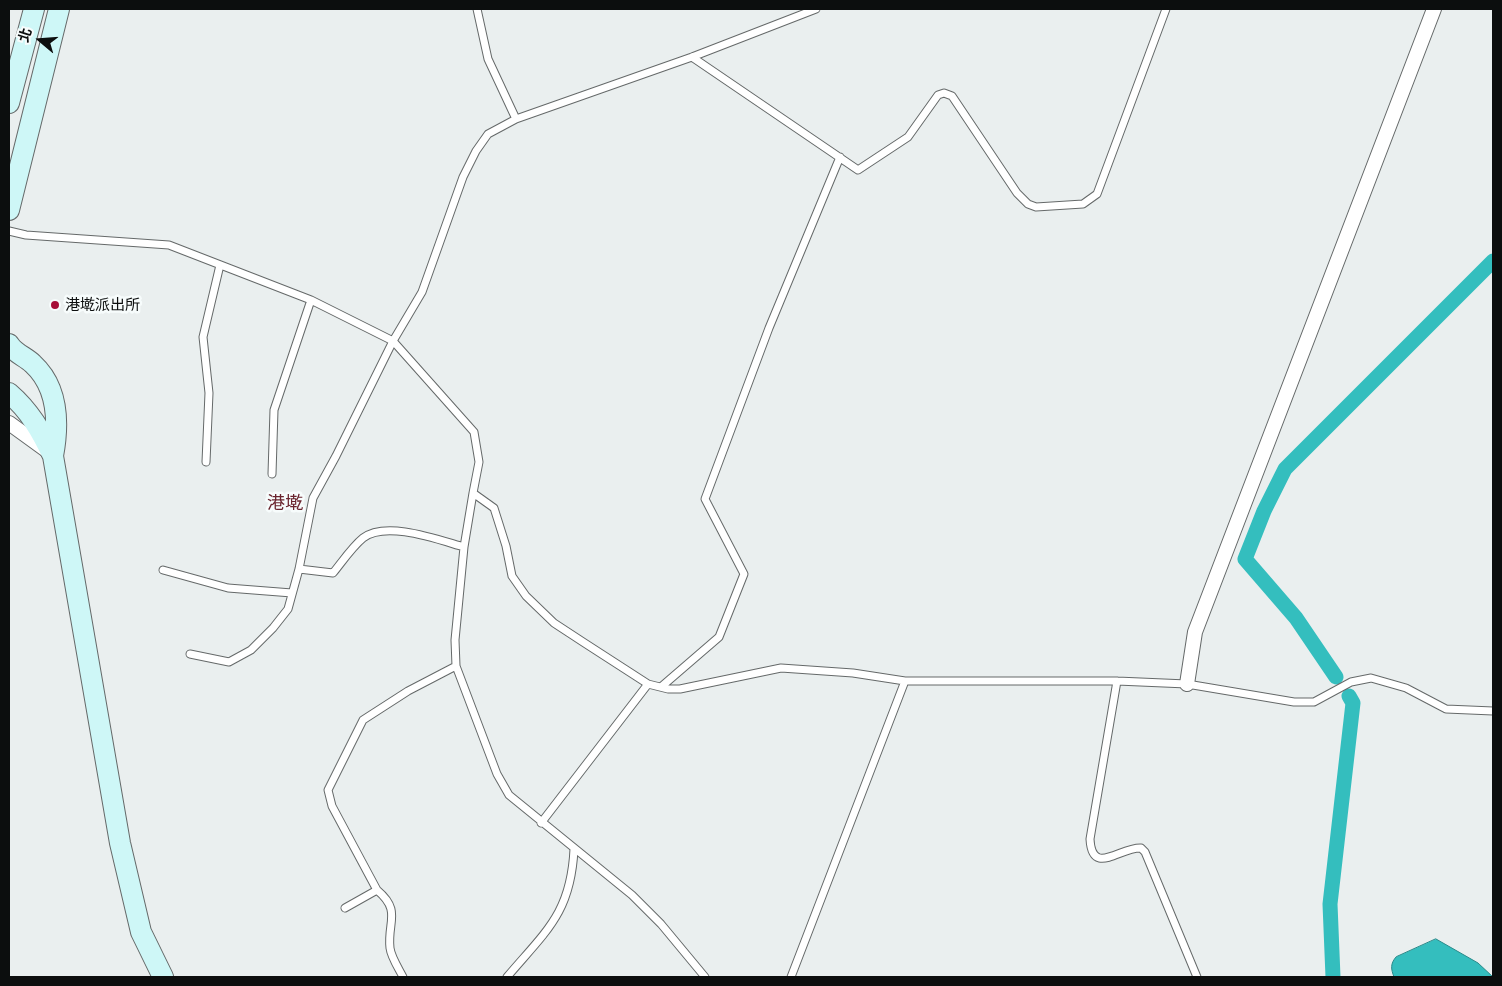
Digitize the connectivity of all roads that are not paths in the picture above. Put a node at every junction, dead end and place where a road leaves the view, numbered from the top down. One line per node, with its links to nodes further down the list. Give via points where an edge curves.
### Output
1 (34, 9): 8 (main road)
2 (59, 9): 11 (main road)
3 (477, 9): 9 (lane, via 488,59)
4 (816, 9): 7 (lane)
5 (1166, 9): 10 (lane, via 1097,194 1082,204 1036,207 1028,204 1017,193 952,96 944,93 938,95 908,137 865,166 858,170)
6 (1434, 9): 32 (street, via 1195,632)
7 (692, 57): 9 (lane); 10 (lane)
8 (9, 103)
9 (516, 119): 15 (lane, via 488,134 476,151 462,177 422,292)
10 (840, 158): 33 (lane, via 769,328 704,499 744,574 719,637)
11 (9, 210)
12 (9, 231): 13 (lane, via 26,235 169,245)
13 (220, 265): 14 (lane); 20 (lane, via 203,337 209,393)
14 (311, 300): 15 (lane); 21 (lane, via 274,410)
15 (392, 341): 22 (lane, via 474,432 479,462); 24 (lane, via 313,498)
16 (10, 347): 19 (main road, via 33,364 46,379 58,428)
17 (9, 393): 19 (main road, via 35,420)
18 (9, 423): 19 (street)
19 (54, 456): 39 (main road, via 120,844 141,932)
20 (206, 462)
21 (272, 474)
22 (473, 493): 23 (lane); 31 (lane, via 494,508 512,576 526,596 554,623)
23 (464, 547): 24 (lane, via 404,530 372,533 363,538 333,573); 28 (lane, via 455,640)
24 (299, 569): 26 (lane)
25 (163, 570): 26 (lane, via 228,588)
26 (292, 593): 27 (lane, via 288,609 251,650 229,662)
27 (190, 654)
28 (456, 666): 35 (lane, via 497,774 509,796); 37 (lane, via 363,720 328,790 332,806)
29 (905, 681): 30 (lane); 33 (lane, via 782,668 680,689); 43 (lane)
30 (1116, 681): 32 (lane); 44 (lane, via 1090,839 1091,851 1104,859 1134,847 1141,848)
31 (648, 684): 33 (lane); 35 (lane)
32 (1187, 684): 34 (lane, via 1294,702 1314,702 1352,682 1371,678 1406,688 1446,709)
33 (661, 687)
34 (1493, 711)
35 (541, 823): 36 (lane)
36 (574, 849): 41 (lane, via 572,875 563,906 550,928); 42 (lane, via 632,895)
37 (377, 890): 38 (lane); 40 (lane, via 386,898 394,914 390,949)
38 (344, 908)
39 (163, 977)
40 (403, 977)
41 (507, 977)
42 (705, 977)
43 (791, 977)
44 (1197, 977)

